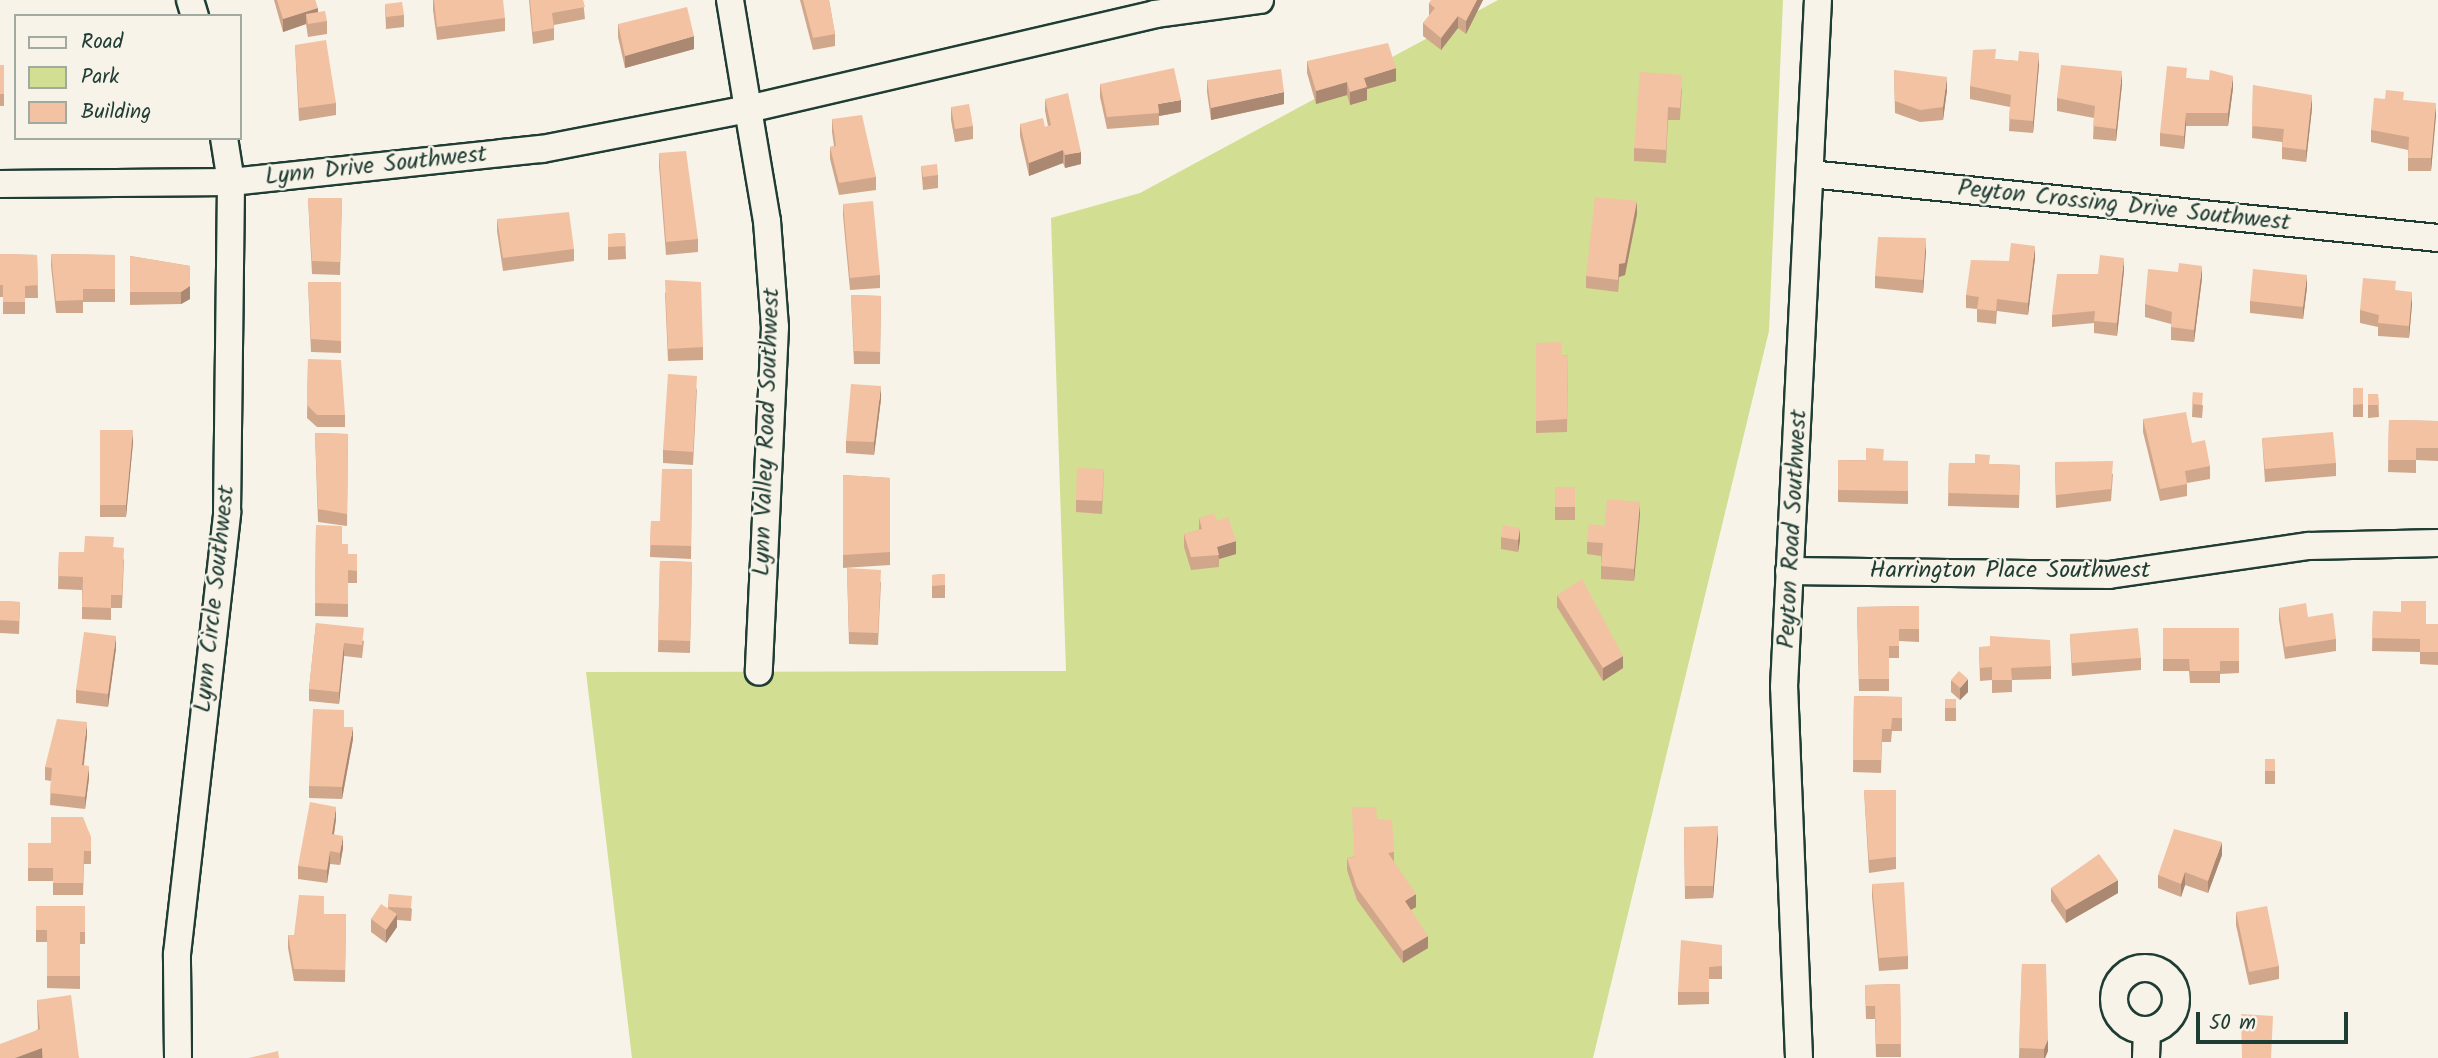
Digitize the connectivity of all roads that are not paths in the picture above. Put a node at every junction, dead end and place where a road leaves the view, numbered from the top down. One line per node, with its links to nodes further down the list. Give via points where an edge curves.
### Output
1 (730, 0): 4 (street, Lynn Valley Road Southwest)
2 (1260, 0): 4 (street, via 1155,14)
3 (1818, 0): 6 (street, Peyton Road Southwest)
4 (748, 109): 7 (street, Lynn Drive Southwest, via 542,149); 12 (street, Lynn Valley Road Southwest, via 767,221 775,327)
5 (224, 140): 7 (street, Lynn Circle Southwest)
6 (1810, 174): 9 (street, Peyton Crossing Drive Southwest); 11 (street, Peyton Road Southwest)
7 (231, 182): 8 (street, Lynn Drive Southwest); 14 (street, Lynn Circle Southwest, via 227,512 177,954)
8 (0, 184)
9 (2438, 238)
10 (2438, 543): 11 (street, Harrington Place Southwest, via 2309,546 2109,575)
11 (1789, 571): 15 (street, Peyton Road Southwest, via 1784,687)
12 (759, 672)
13 (2147, 1031): 16 (street)
14 (178, 1058)
15 (1798, 1058)
16 (2147, 1058)

